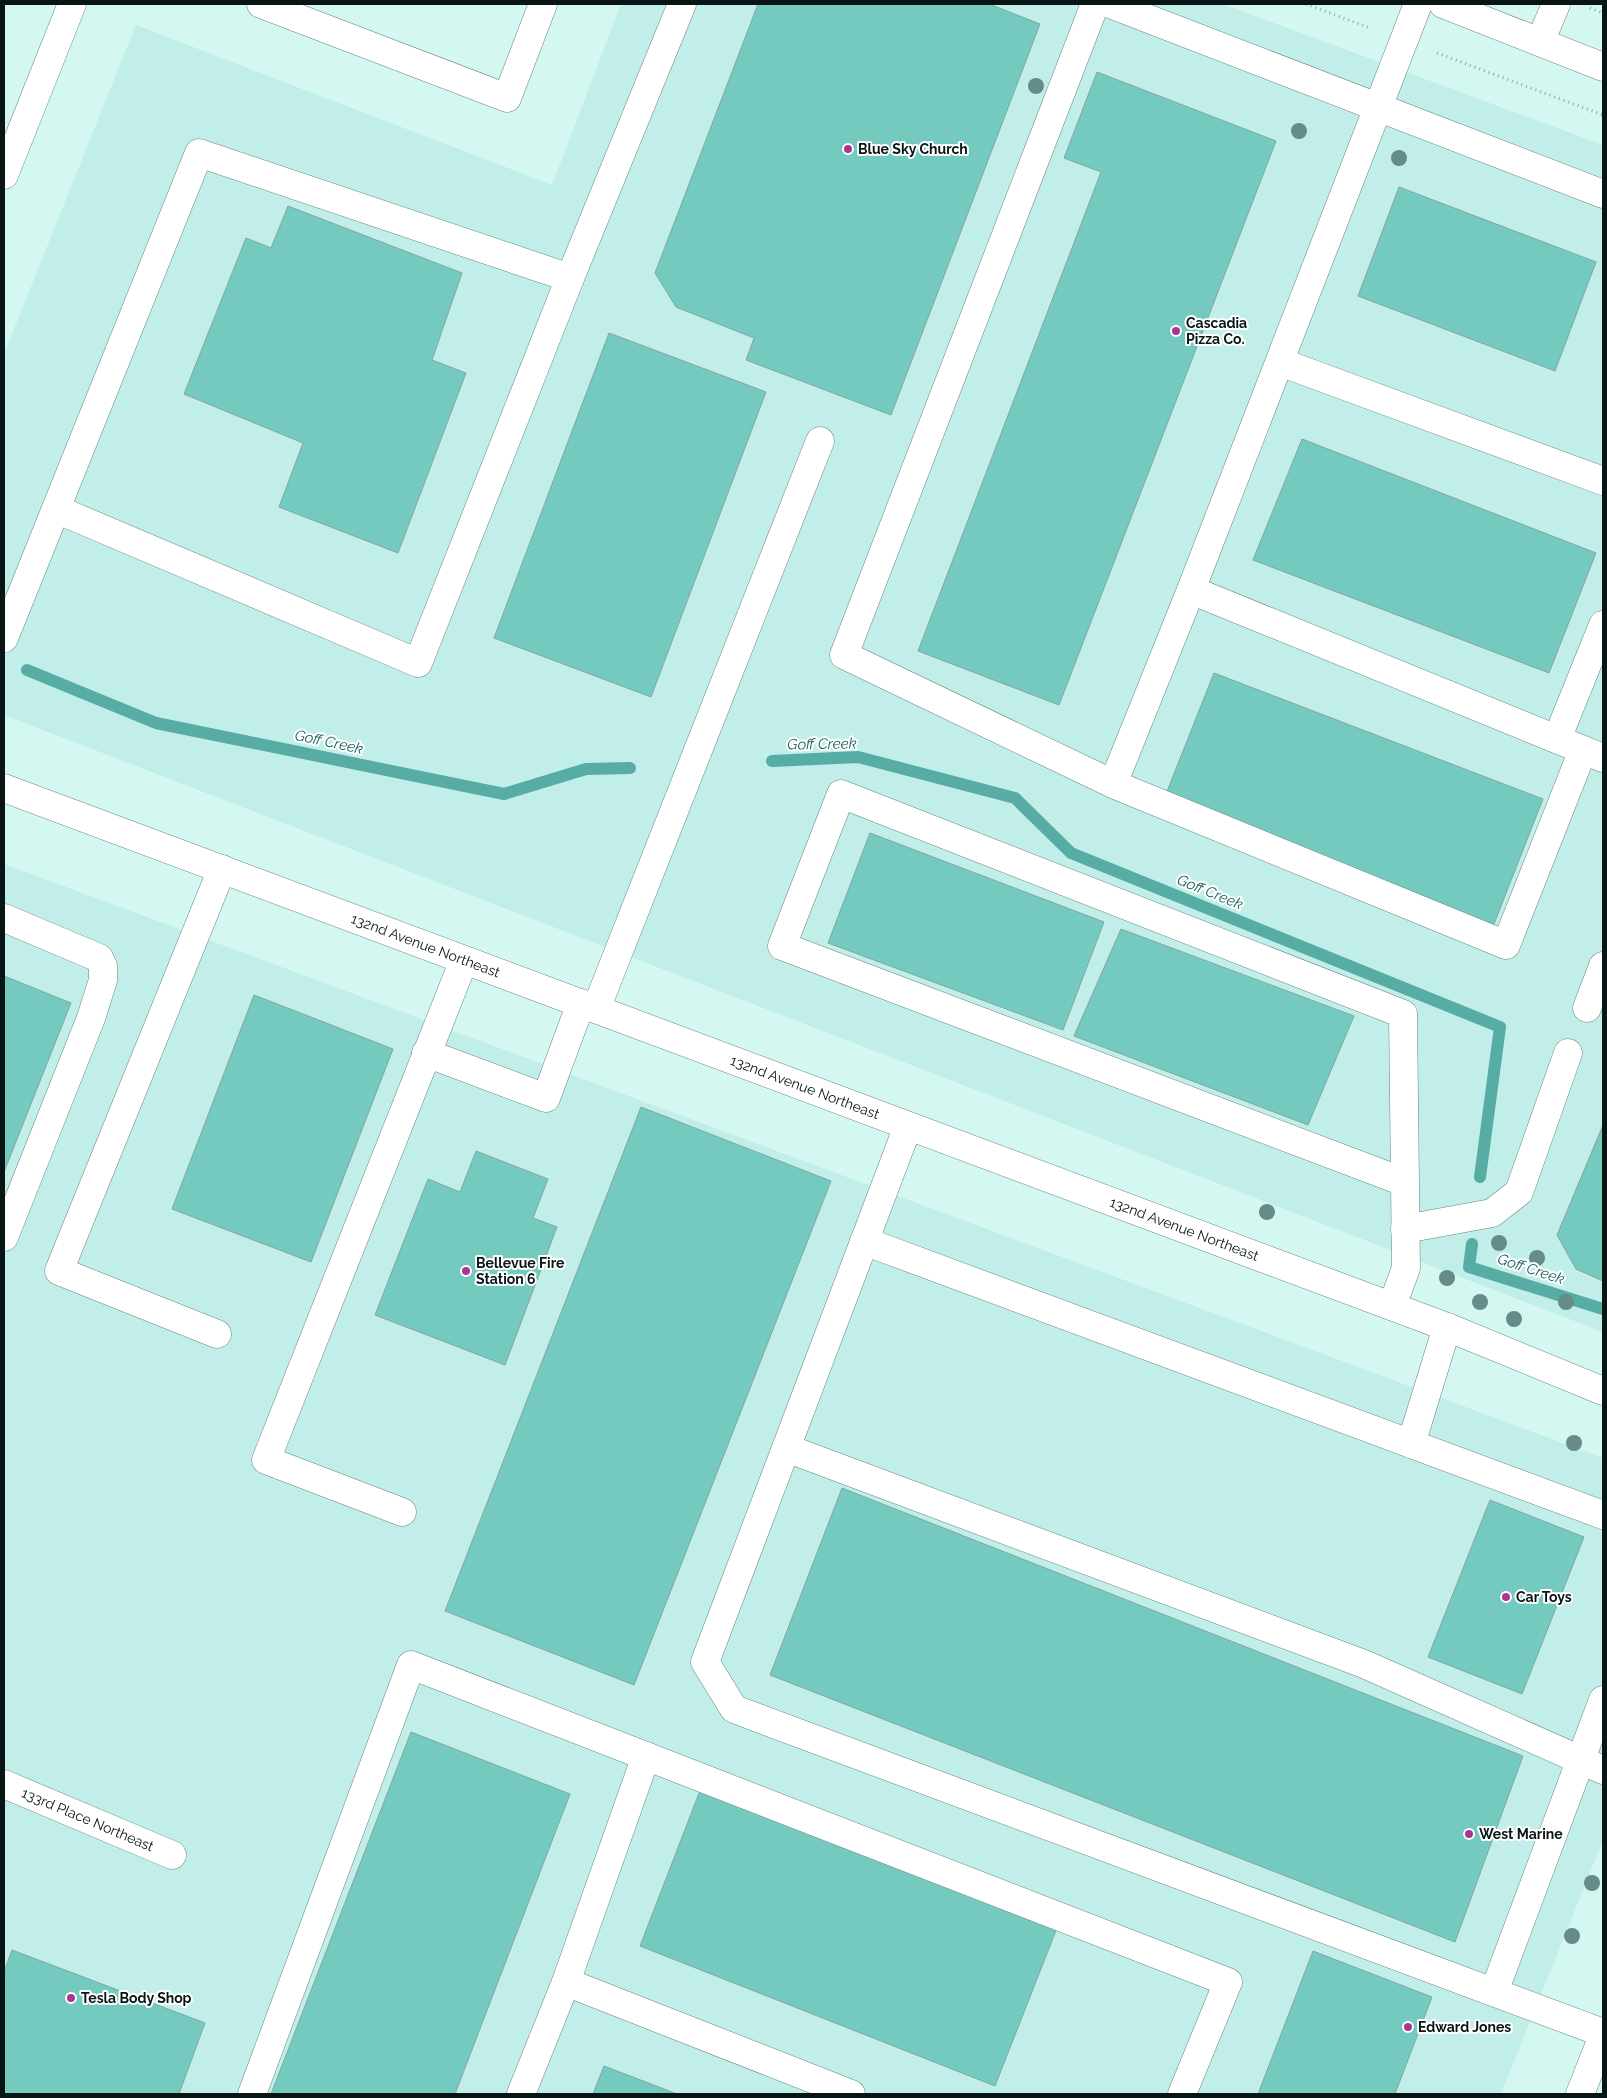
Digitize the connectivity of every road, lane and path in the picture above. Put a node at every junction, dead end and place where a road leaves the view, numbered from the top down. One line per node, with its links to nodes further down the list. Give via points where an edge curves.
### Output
1 (72, 4): 16 (street)
2 (261, 4): 3 (street, via 506,98)
3 (543, 4)
4 (682, 4): 18 (street)
5 (1095, 4): 28 (street, via 844,655)
6 (1110, 4): 14 (street)
7 (1306, 4): 11 (path)
8 (1418, 4): 11 (street)
9 (1447, 4): 12 (street)
10 (1556, 4): 12 (street)
11 (1404, 41): 14 (street); 15 (path)
12 (1540, 42): 13 (street)
13 (1603, 68)
14 (1378, 108): 17 (street); 19 (street)
15 (1603, 115)
16 (4, 175)
17 (1603, 194)
18 (570, 278): 22 (street, via 199,153); 22 (street, via 418,664)
19 (1280, 362): 21 (street); 23 (street)
20 (820, 441): 34 (street)
21 (1603, 481)
22 (56, 509): 25 (street)
23 (1191, 590): 26 (street); 28 (street)
24 (1603, 625): 26 (street)
25 (4, 638)
26 (1558, 739): 27 (street)
27 (1593, 754): 28 (street, via 1506,945)
28 (1113, 784)
29 (4, 788): 30 (street, 132nd Avenue Northeast)
30 (222, 870): 32 (street, 132nd Avenue Northeast); 45 (street, via 58,1271)
31 (4, 918): 41 (street, via 99,958 104,980)
32 (464, 960): 34 (street, 132nd Avenue Northeast); 36 (street)
33 (1603, 966): 35 (street)
34 (589, 1006): 36 (street, via 546,1098); 38 (street, 132nd Avenue Northeast)
35 (1588, 1008)
36 (426, 1053): 49 (street, via 266,1460)
37 (1568, 1053): 40 (street, via 1519,1192 1492,1213)
38 (908, 1126): 42 (street); 43 (street, 132nd Avenue Northeast)
39 (1404, 1182): 39 (street, via 1403,1014 841,794 782,946); 40 (street)
40 (1405, 1229): 43 (street, via 1406,1268)
41 (4, 1237)
42 (864, 1241): 47 (street); 48 (street)
43 (1392, 1306): 44 (street, 132nd Avenue Northeast)
44 (1446, 1326): 46 (street, 132nd Avenue Northeast); 47 (street)
45 (217, 1334)
46 (1603, 1390)
47 (1411, 1444): 50 (street)
48 (786, 1448): 53 (street, via 1364,1664); 57 (street, via 706,1662 734,1709)
49 (402, 1512)
50 (1603, 1514)
51 (1603, 1700): 53 (street)
52 (646, 1756): 56 (street); 59 (street, via 411,1665); 62 (street, via 1228,1982)
53 (1592, 1766): 57 (street)
54 (4, 1784): 55 (street, 133rd Place Northeast)
55 (172, 1854)
56 (566, 1982): 60 (street); 61 (street)
57 (1494, 1992): 58 (street)
58 (1603, 2035): 63 (street)
59 (252, 2094)
60 (521, 2094)
61 (851, 2094)
62 (1182, 2094)
63 (1580, 2094)

